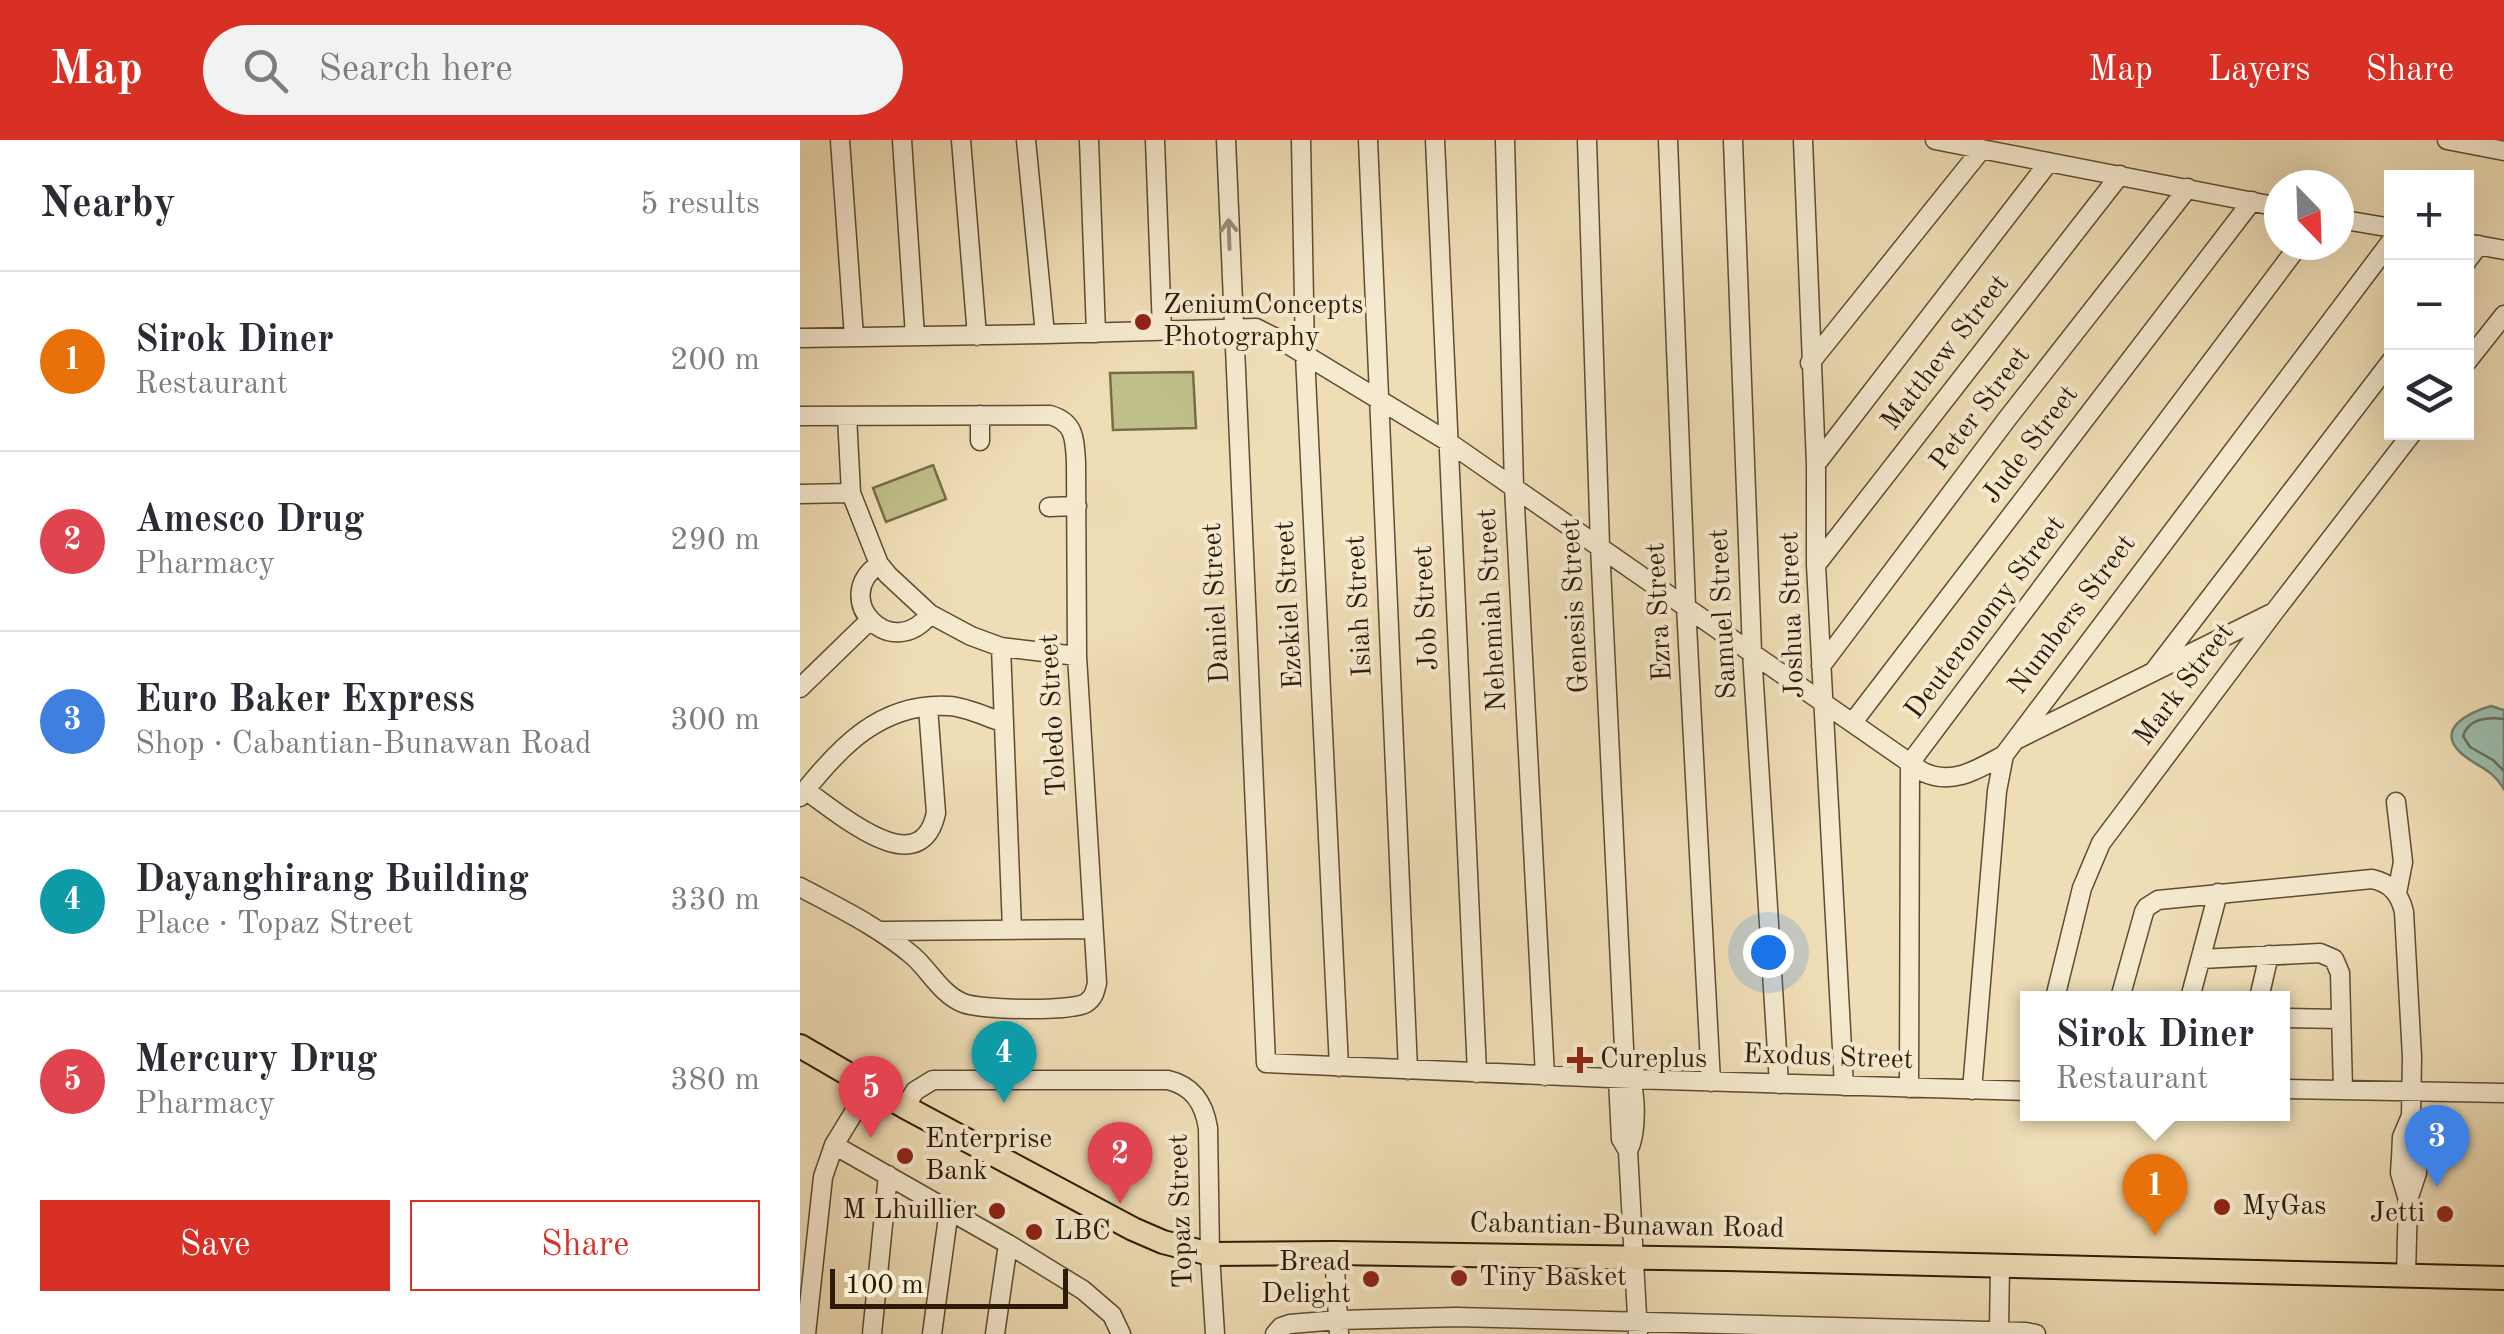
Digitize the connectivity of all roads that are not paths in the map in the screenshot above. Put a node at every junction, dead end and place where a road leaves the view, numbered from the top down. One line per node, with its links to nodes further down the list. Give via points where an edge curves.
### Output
1 (840, 140): 38 (street)
2 (902, 140): 36 (street)
3 (961, 140): 37 (street)
4 (1026, 140): 35 (street)
5 (1089, 140): 34 (street)
6 (1155, 140): 33 (street)
7 (1226, 140): 32 (street, Daniel Street, one-way to 7)
8 (1301, 140): 41 (street, Ezekiel Street)
9 (1368, 140): 44 (street, Isiah Street)
10 (1435, 140): 50 (street, Job Street)
11 (1505, 140): 52 (street, Nehemiah Street)
12 (1587, 140): 57 (street, Genesis Street)
13 (1668, 140): 60 (street, Ezra Street)
14 (1733, 140): 65 (street, Samuel Street)
15 (1802, 140): 42 (street, Joshua Street)
16 (1935, 140): 18 (street)
17 (2446, 140): 19 (street)
18 (1982, 149): 20 (street); 42 (street)
19 (2504, 151)
20 (2050, 162): 21 (street); 51 (street)
21 (2120, 175): 22 (street); 59 (street, Matthew Street)
22 (2188, 188): 23 (street); 67 (street, Peter Street)
23 (2252, 201): 24 (street); 73 (street, Jude Street)
24 (2264, 204)
25 (2354, 222): 26 (street)
26 (2384, 227)
27 (2474, 244): 28 (street)
28 (2504, 250)
29 (2384, 251): 74 (street, Numbers Street)
30 (2288, 260): 75 (street, Deuteronomy Street)
31 (2504, 314): 40 (street)
32 (1232, 328): 33 (street); 41 (street, via 1256,328); 93 (street, Daniel Street)
33 (1162, 330): 34 (street)
34 (1096, 333): 35 (street)
35 (1045, 334): 37 (street)
36 (915, 336): 37 (street); 38 (street)
37 (977, 336)
38 (854, 337): 39 (street)
39 (800, 338)
40 (2474, 353)
41 (1306, 355): 44 (street); 94 (street, Ezekiel Street)
42 (1810, 363): 51 (street, Joshua Street)
43 (2384, 370): 68 (street)
44 (1378, 401): 50 (street); 95 (street, Isiah Street)
45 (980, 415): 47 (street); 49 (street); 56 (street, Toledo Street, via 1062,418 1074,432)
46 (800, 416): 47 (street)
47 (847, 416): 53 (street)
48 (2407, 440): 61 (street, Mark Street)
49 (980, 441)
50 (1447, 441): 52 (street); 96 (street, Job Street)
51 (1816, 464): 59 (street, Joshua Street)
52 (1514, 487): 57 (street); 97 (street, Nehemiah Street)
53 (851, 493): 54 (street); 58 (street)
54 (800, 494)
55 (1049, 506): 56 (street)
56 (1077, 506): 66 (street, Toledo Street)
57 (1600, 546): 60 (street); 98 (street, Genesis Street)
58 (879, 564): 62 (street); 63 (street, via 862,586)
59 (1816, 566): 67 (street, Joshua Street)
60 (1686, 606): 65 (street); 99 (street, Ezra Street)
61 (2275, 611): 68 (street); 86 (street, Mark Street, via 2101,844 2082,888)
62 (930, 614): 63 (street, via 901,632); 64 (street)
63 (870, 620): 69 (street)
64 (1000, 647): 66 (street); 72 (street)
65 (1752, 652): 70 (street); 100 (street, Samuel Street)
66 (1078, 656): 82 (street, Toledo Street)
67 (1822, 666): 70 (street, Joshua Street)
68 (2154, 671): 74 (street)
69 (800, 688)
70 (1824, 702): 73 (street); 102 (street, Joshua Street)
71 (928, 707): 72 (street, via 952,706); 76 (street, via 891,715 859,733); 76 (street, via 936,813 925,838 902,846 881,841)
72 (1002, 722): 81 (street)
73 (1853, 722): 75 (street)
74 (2008, 748): 75 (street, via 1973,772 1946,778); 105 (street, Numbers Street, via 1997,791)
75 (1910, 763): 103 (street, Deuteronomy Street)
76 (803, 794)
77 (2396, 802): 80 (street, via 2403,862)
78 (800, 887): 83 (street)
79 (2218, 893): 80 (street, via 2372,880); 85 (street); 87 (street, via 2166,897 2148,907)
80 (2397, 893): 108 (street, via 2411,1013)
81 (1012, 929): 82 (street); 83 (street)
82 (1092, 929): 83 (street, Toledo Street, via 1095,994 1089,1002 1048,1009 967,1005)
83 (881, 931)
84 (2270, 955): 85 (street); 89 (street); 91 (street, via 2320,952 2334,959)
85 (2201, 959): 88 (street)
86 (2057, 991)
87 (2122, 991)
88 (2192, 991)
89 (2261, 991)
90 (2290, 1018): 91 (street)
91 (2341, 1019): 106 (street)
92 (801, 1048): 101 (main road, Cabantian-Bunawan Road)
93 (1266, 1063): 94 (street, Exodus Street)
94 (1339, 1067): 95 (street, Exodus Street)
95 (1408, 1070): 96 (street, Exodus Street)
96 (1476, 1072): 97 (street, Exodus Street)
97 (1546, 1076): 98 (street, Exodus Street)
98 (1625, 1076): 99 (street, Exodus Street); 117 (street, Genesis Street, via 1620,1139 1628,1152)
99 (1710, 1082): 100 (street, Exodus Street)
100 (1779, 1084): 102 (street, Exodus Street)
101 (870, 1086): 110 (main road, Cabantian-Bunawan Road); 111 (street)
102 (1844, 1086): 103 (street, Exodus Street)
103 (1909, 1088): 105 (street, Exodus Street)
104 (2290, 1089): 106 (street)
105 (1972, 1090): 107 (street, Exodus Street)
106 (2343, 1090): 108 (street)
107 (2020, 1091)
108 (2411, 1091): 109 (street); 119 (street, via 2418,1159 2408,1200)
109 (2504, 1094)
110 (905, 1107): 116 (main road, Cabantian-Bunawan Road, via 1133,1229); 116 (street, Topaz Street, via 933,1080 1180,1083 1200,1102 1208,1128)
111 (834, 1145): 112 (street); 133 (street, via 820,1196)
112 (888, 1175): 113 (street); 134 (street)
113 (949, 1210): 114 (street); 135 (street)
114 (1008, 1244): 136 (street); 137 (street, via 1096,1298)
115 (1334, 1252): 116 (main road, Cabantian-Bunawan Road); 117 (main road, Cabantian-Bunawan Road); 125 (street)
116 (1210, 1254): 138 (street, Topaz Street)
117 (1633, 1257): 118 (main road, Cabantian-Bunawan Road); 126 (street, Genesis Street)
118 (2000, 1264): 119 (main road, Cabantian-Bunawan Road); 132 (street)
119 (2406, 1275): 120 (main road, Cabantian-Bunawan Road)
120 (2504, 1278)
121 (1396, 1326): 122 (street); 125 (street)
122 (1456, 1326): 123 (street)
123 (1517, 1326): 124 (street)
124 (1570, 1326): 126 (street)
125 (1338, 1327): 139 (street, via 1290,1324)
126 (1637, 1327): 127 (street)
127 (1690, 1328): 128 (street)
128 (1752, 1329): 129 (street)
129 (1811, 1330): 130 (street)
130 (1871, 1331): 131 (street)
131 (1931, 1332): 132 (street)
132 (1993, 1332): 140 (street)
133 (806, 1334)
134 (872, 1334)
135 (932, 1334)
136 (995, 1334)
137 (1121, 1334)
138 (1214, 1334)
139 (1274, 1334)
140 (2036, 1334)

